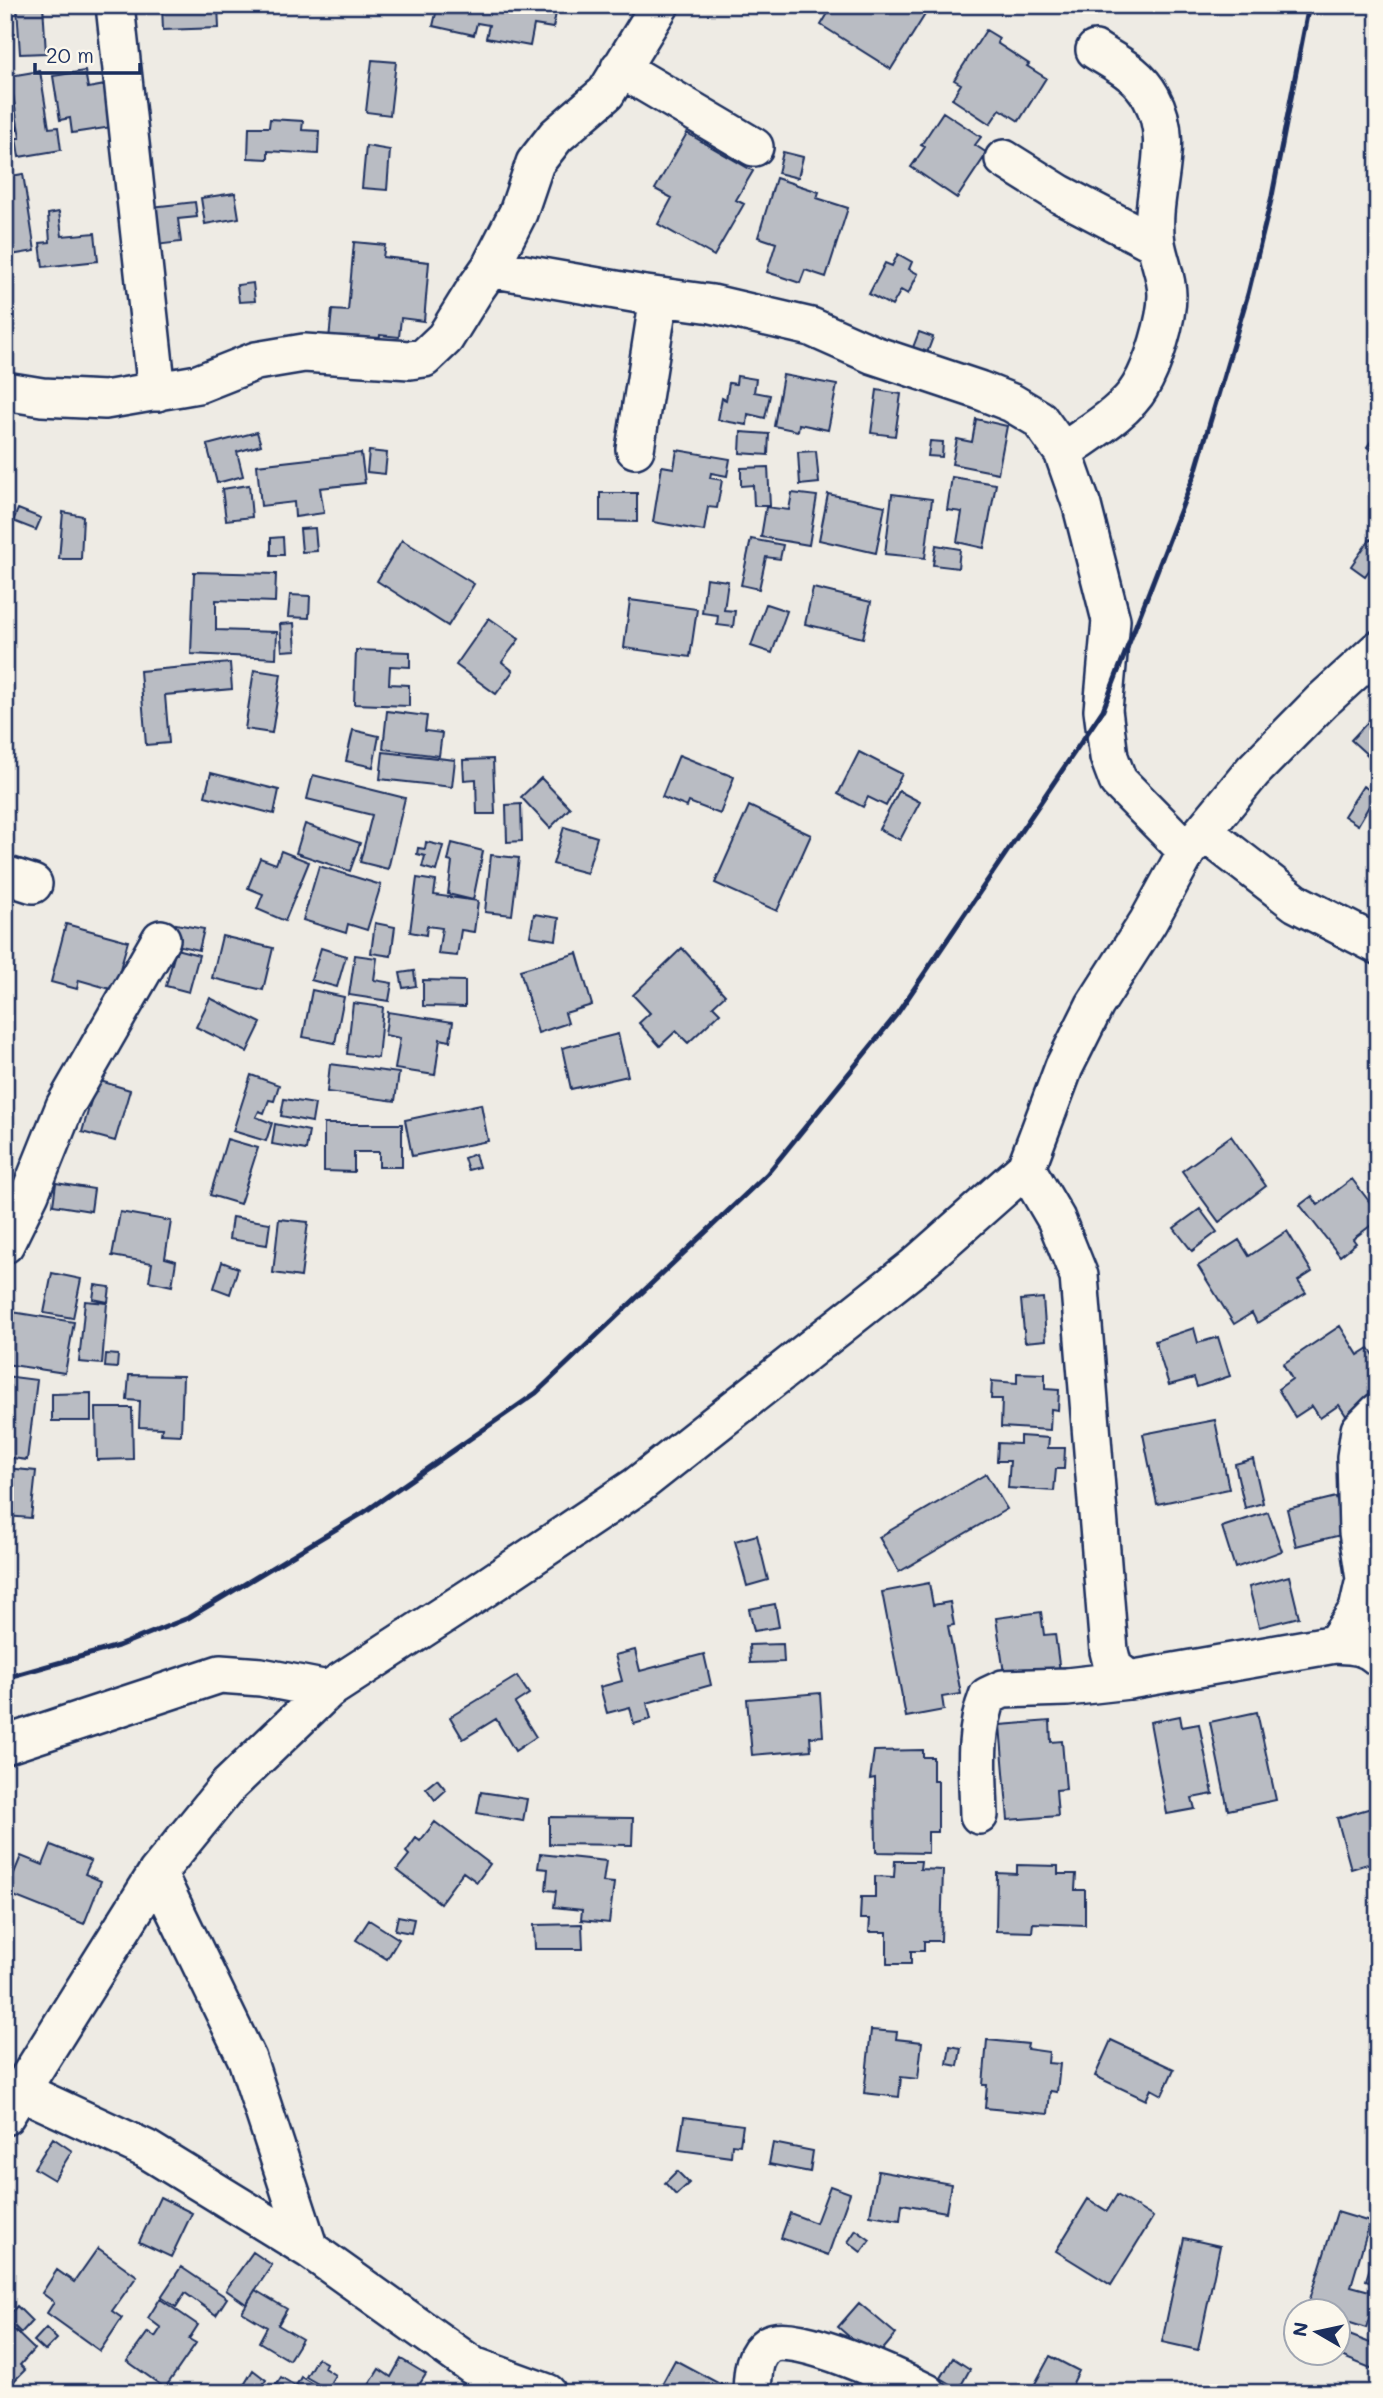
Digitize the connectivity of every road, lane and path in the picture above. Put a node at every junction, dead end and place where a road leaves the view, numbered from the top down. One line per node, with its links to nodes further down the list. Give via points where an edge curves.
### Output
1 (115, 5): 11 (street)
2 (660, 5): 4 (street)
3 (1095, 50): 7 (street, via 1136,75 1152,98 1162,125)
4 (620, 68): 5 (street); 8 (street, via 606,93 556,136 535,163 518,213)
5 (754, 147)
6 (1003, 159): 7 (street)
7 (1156, 244): 13 (street, via 1167,296 1147,372 1125,405)
8 (490, 268): 9 (street); 11 (street, via 445,338 424,358 304,353 256,360 198,384)
9 (659, 297): 12 (street); 13 (street, via 811,327 874,355 979,390 1040,419)
10 (5, 391): 11 (street, via 105,400)
11 (157, 392)
12 (635, 449)
13 (1063, 452): 15 (street, via 1111,620 1103,710 1109,757 1118,781)
14 (1378, 650): 15 (street, via 1262,762)
15 (1196, 842): 17 (street); 18 (street, via 1095,1005 1064,1067)
16 (161, 939): 19 (street, via 65,1106)
17 (1378, 946)
18 (1026, 1168): 23 (street, via 1056,1219 1079,1276 1109,1651 1113,1667); 24 (street, via 912,1268 636,1486)
19 (5, 1244)
20 (1378, 1412): 21 (street, via 1360,1430 1356,1457 1358,1532 1365,1579 1358,1609)
21 (1335, 1643): 22 (street, via 1371,1650); 23 (street)
22 (1378, 1657)
23 (1129, 1680): 26 (street, via 1067,1688 1003,1689 988,1696 978,1736)
24 (328, 1690): 25 (street, via 220,1674); 27 (street, via 228,1786)
25 (5, 1745)
26 (979, 1815)
27 (157, 1873): 28 (street); 29 (street, via 247,2059)
28 (13, 2104): 29 (street, via 146,2150)
29 (309, 2249): 30 (street, via 473,2366)
30 (547, 2393)
31 (752, 2393): 32 (street, via 753,2366 759,2354 781,2340 883,2371)
32 (927, 2393)

